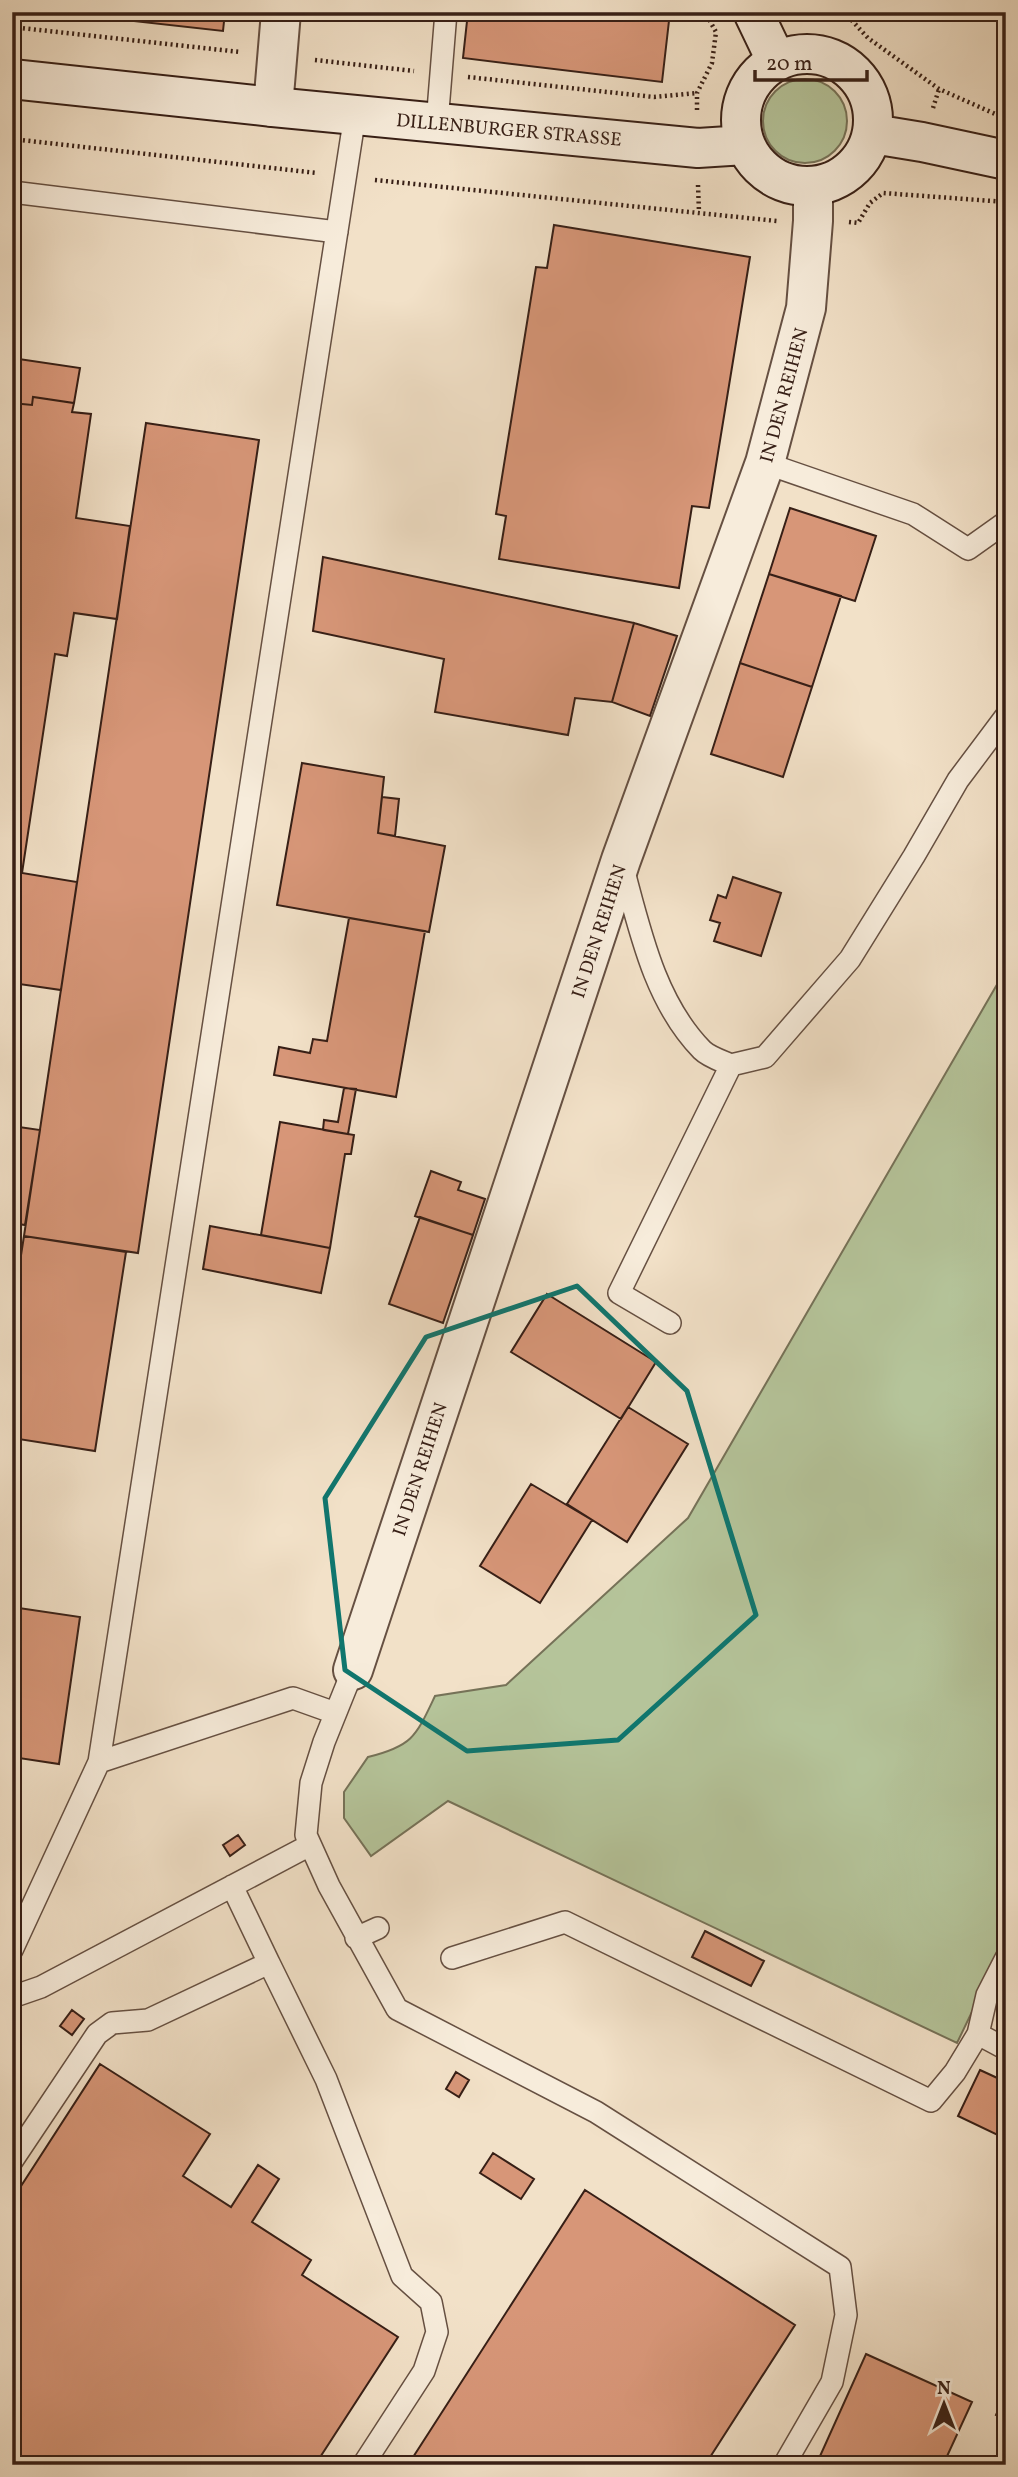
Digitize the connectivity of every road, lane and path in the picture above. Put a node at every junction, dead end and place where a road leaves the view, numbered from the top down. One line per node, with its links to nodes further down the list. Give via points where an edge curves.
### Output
1 (281, 12): 8 (street)
2 (446, 12): 10 (lane)
3 (705, 12): 7 (path)
4 (753, 12): 9 (street)
5 (844, 12): 15 (path, via 868,38 939,89)
6 (12, 27): 8 (path)
7 (716, 32)
8 (276, 56): 10 (path); 13 (street)
9 (776, 60): 17 (street, via 801,53 826,55 848,66 865,86 874,109); 19 (street, via 757,76 744,97 740,121)
10 (441, 74): 12 (path, via 654,97); 16 (lane)
11 (12, 79): 13 (street, DILLENBURGER STRASSE)
12 (697, 93)
13 (273, 107): 14 (street, DILLENBURGER STRASSE)
14 (355, 115): 16 (street, DILLENBURGER STRASSE); 21 (lane)
15 (1006, 119)
16 (437, 123): 19 (street, DILLENBURGER STRASSE, via 698,148)
17 (873, 134): 20 (street); 24 (street, via 852,170)
18 (12, 139): 21 (path)
19 (745, 145): 24 (street, via 761,168)
20 (1006, 160)
21 (345, 177): 24 (path, via 766,221); 25 (lane)
22 (12, 192): 25 (lane)
23 (1006, 202): 24 (path, via 883,193 870,203 858,223)
24 (813, 204): 26 (street, IN DEN REIHEN, via 806,308)
25 (337, 232): 34 (lane)
26 (765, 463): 27 (lane, via 914,514 968,549); 29 (street, IN DEN REIHEN)
27 (1006, 522)
28 (1006, 716): 30 (lane, via 958,780 850,959 765,1057)
29 (621, 860): 30 (lane, via 643,942 671,1011 704,1052); 32 (street, IN DEN REIHEN)
30 (731, 1065): 31 (lane, via 619,1293)
31 (670, 1323)
32 (353, 1670): 33 (lane)
33 (335, 1713): 34 (lane, via 293,1698); 35 (lane, via 311,1783 306,1836)
34 (99, 1762): 39 (lane)
35 (310, 1845): 36 (lane); 38 (lane)
36 (232, 1886): 42 (lane); 43 (lane, via 41,1987)
37 (378, 1928): 38 (lane)
38 (356, 1938): 48 (lane, via 397,2008 596,2112 840,2267 846,2315 832,2382)
39 (12, 1950)
40 (452, 1958): 44 (lane, via 565,1922 931,2101)
41 (1006, 1958): 44 (lane, via 988,1996)
42 (269, 1963): 46 (lane, via 148,2020 112,2023 97,2034); 47 (lane, via 326,2079 402,2276 431,2302 437,2332 424,2371)
43 (12, 1997)
44 (978, 2034): 45 (lane)
45 (1006, 2049)
46 (12, 2161)
47 (363, 2465)
48 (784, 2465)

